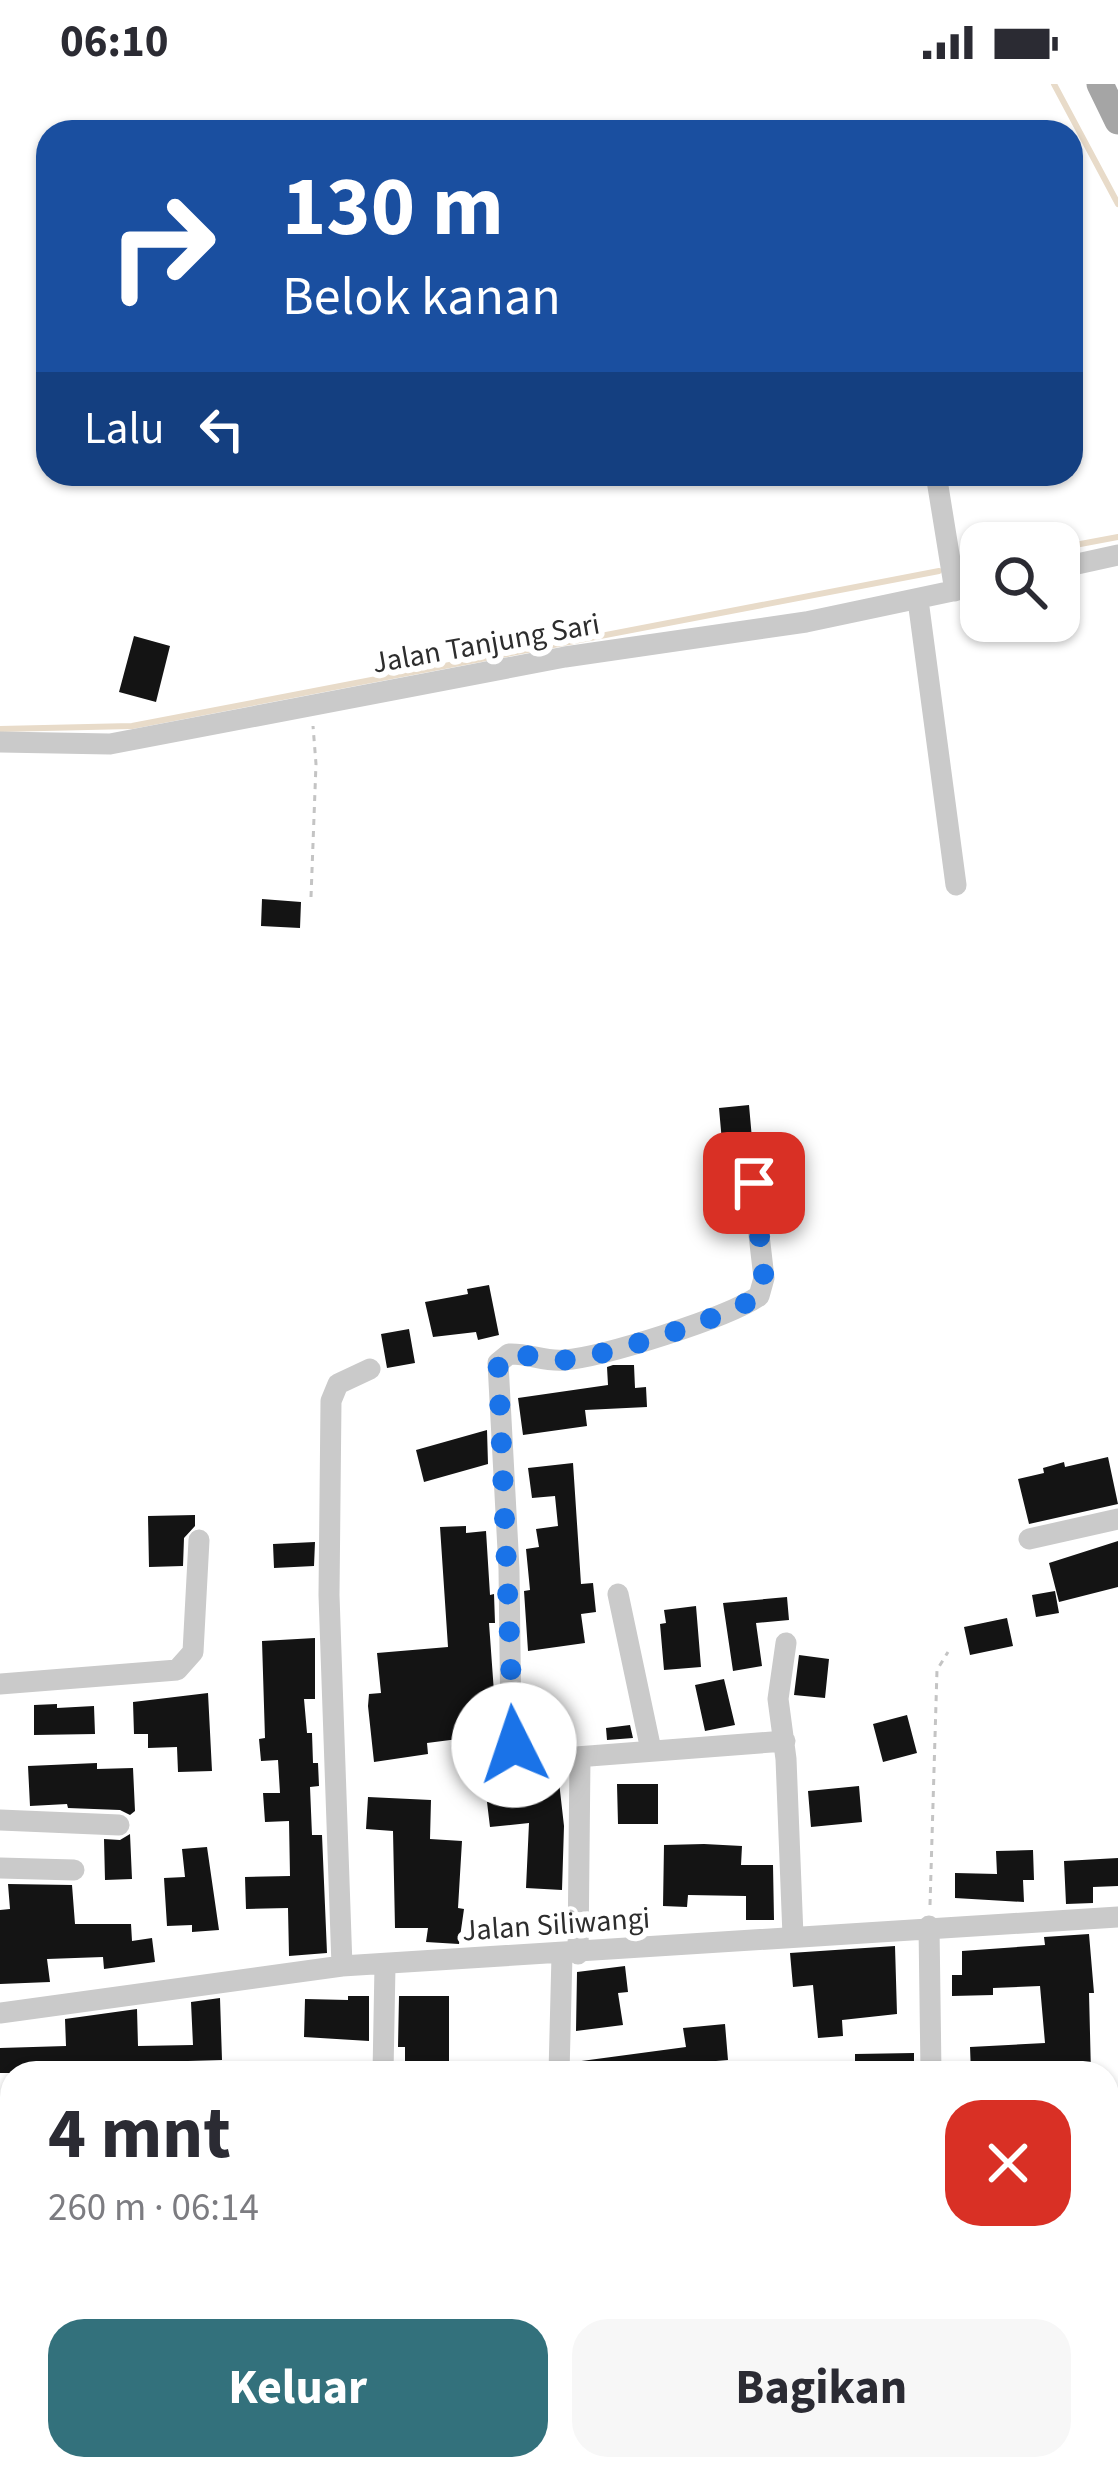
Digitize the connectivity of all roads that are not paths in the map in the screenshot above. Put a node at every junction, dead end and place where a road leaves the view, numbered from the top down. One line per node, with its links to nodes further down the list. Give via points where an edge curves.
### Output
1 (1100, 84): 2 (main road)
2 (1118, 121)
3 (938, 486): 7 (street)
4 (1118, 555): 5 (street)
5 (1080, 563)
6 (960, 590): 7 (street, Jalan Tanjung Sari)
7 (956, 591): 8 (street, Jalan Tanjung Sari)
8 (918, 600): 9 (street, Jalan Tanjung Sari, via 110,744); 10 (street)
9 (0, 742)
10 (956, 885)
11 (754, 1183): 21 (street, via 764,1278 758,1296 595,1355 508,1354 498,1363 514,1745 526,1760)
12 (370, 1369): 30 (street, via 338,1384 331,1401)
13 (1118, 1519): 15 (street)
14 (199, 1540): 18 (street, via 193,1652 177,1670)
15 (1030, 1540)
16 (618, 1594): 20 (street)
17 (786, 1643): 19 (street, via 778,1699)
18 (0, 1684)
19 (785, 1741): 20 (street); 28 (street)
20 (651, 1750): 21 (street)
21 (580, 1757): 29 (street)
22 (0, 1820): 23 (street)
23 (119, 1825)
24 (0, 1868): 25 (street)
25 (74, 1870)
26 (1118, 1917): 27 (street, Jalan Siliwangi)
27 (929, 1926): 28 (street, Jalan Siliwangi); 35 (street)
28 (793, 1936): 29 (street, Jalan Siliwangi)
29 (570, 1955): 31 (street, Jalan Siliwangi); 34 (street)
30 (342, 1966): 31 (street, Jalan Siliwangi); 32 (street, Jalan Siliwangi)
31 (385, 1966): 33 (street)
32 (0, 2013)
33 (383, 2061)
34 (560, 2061)
35 (931, 2061)

